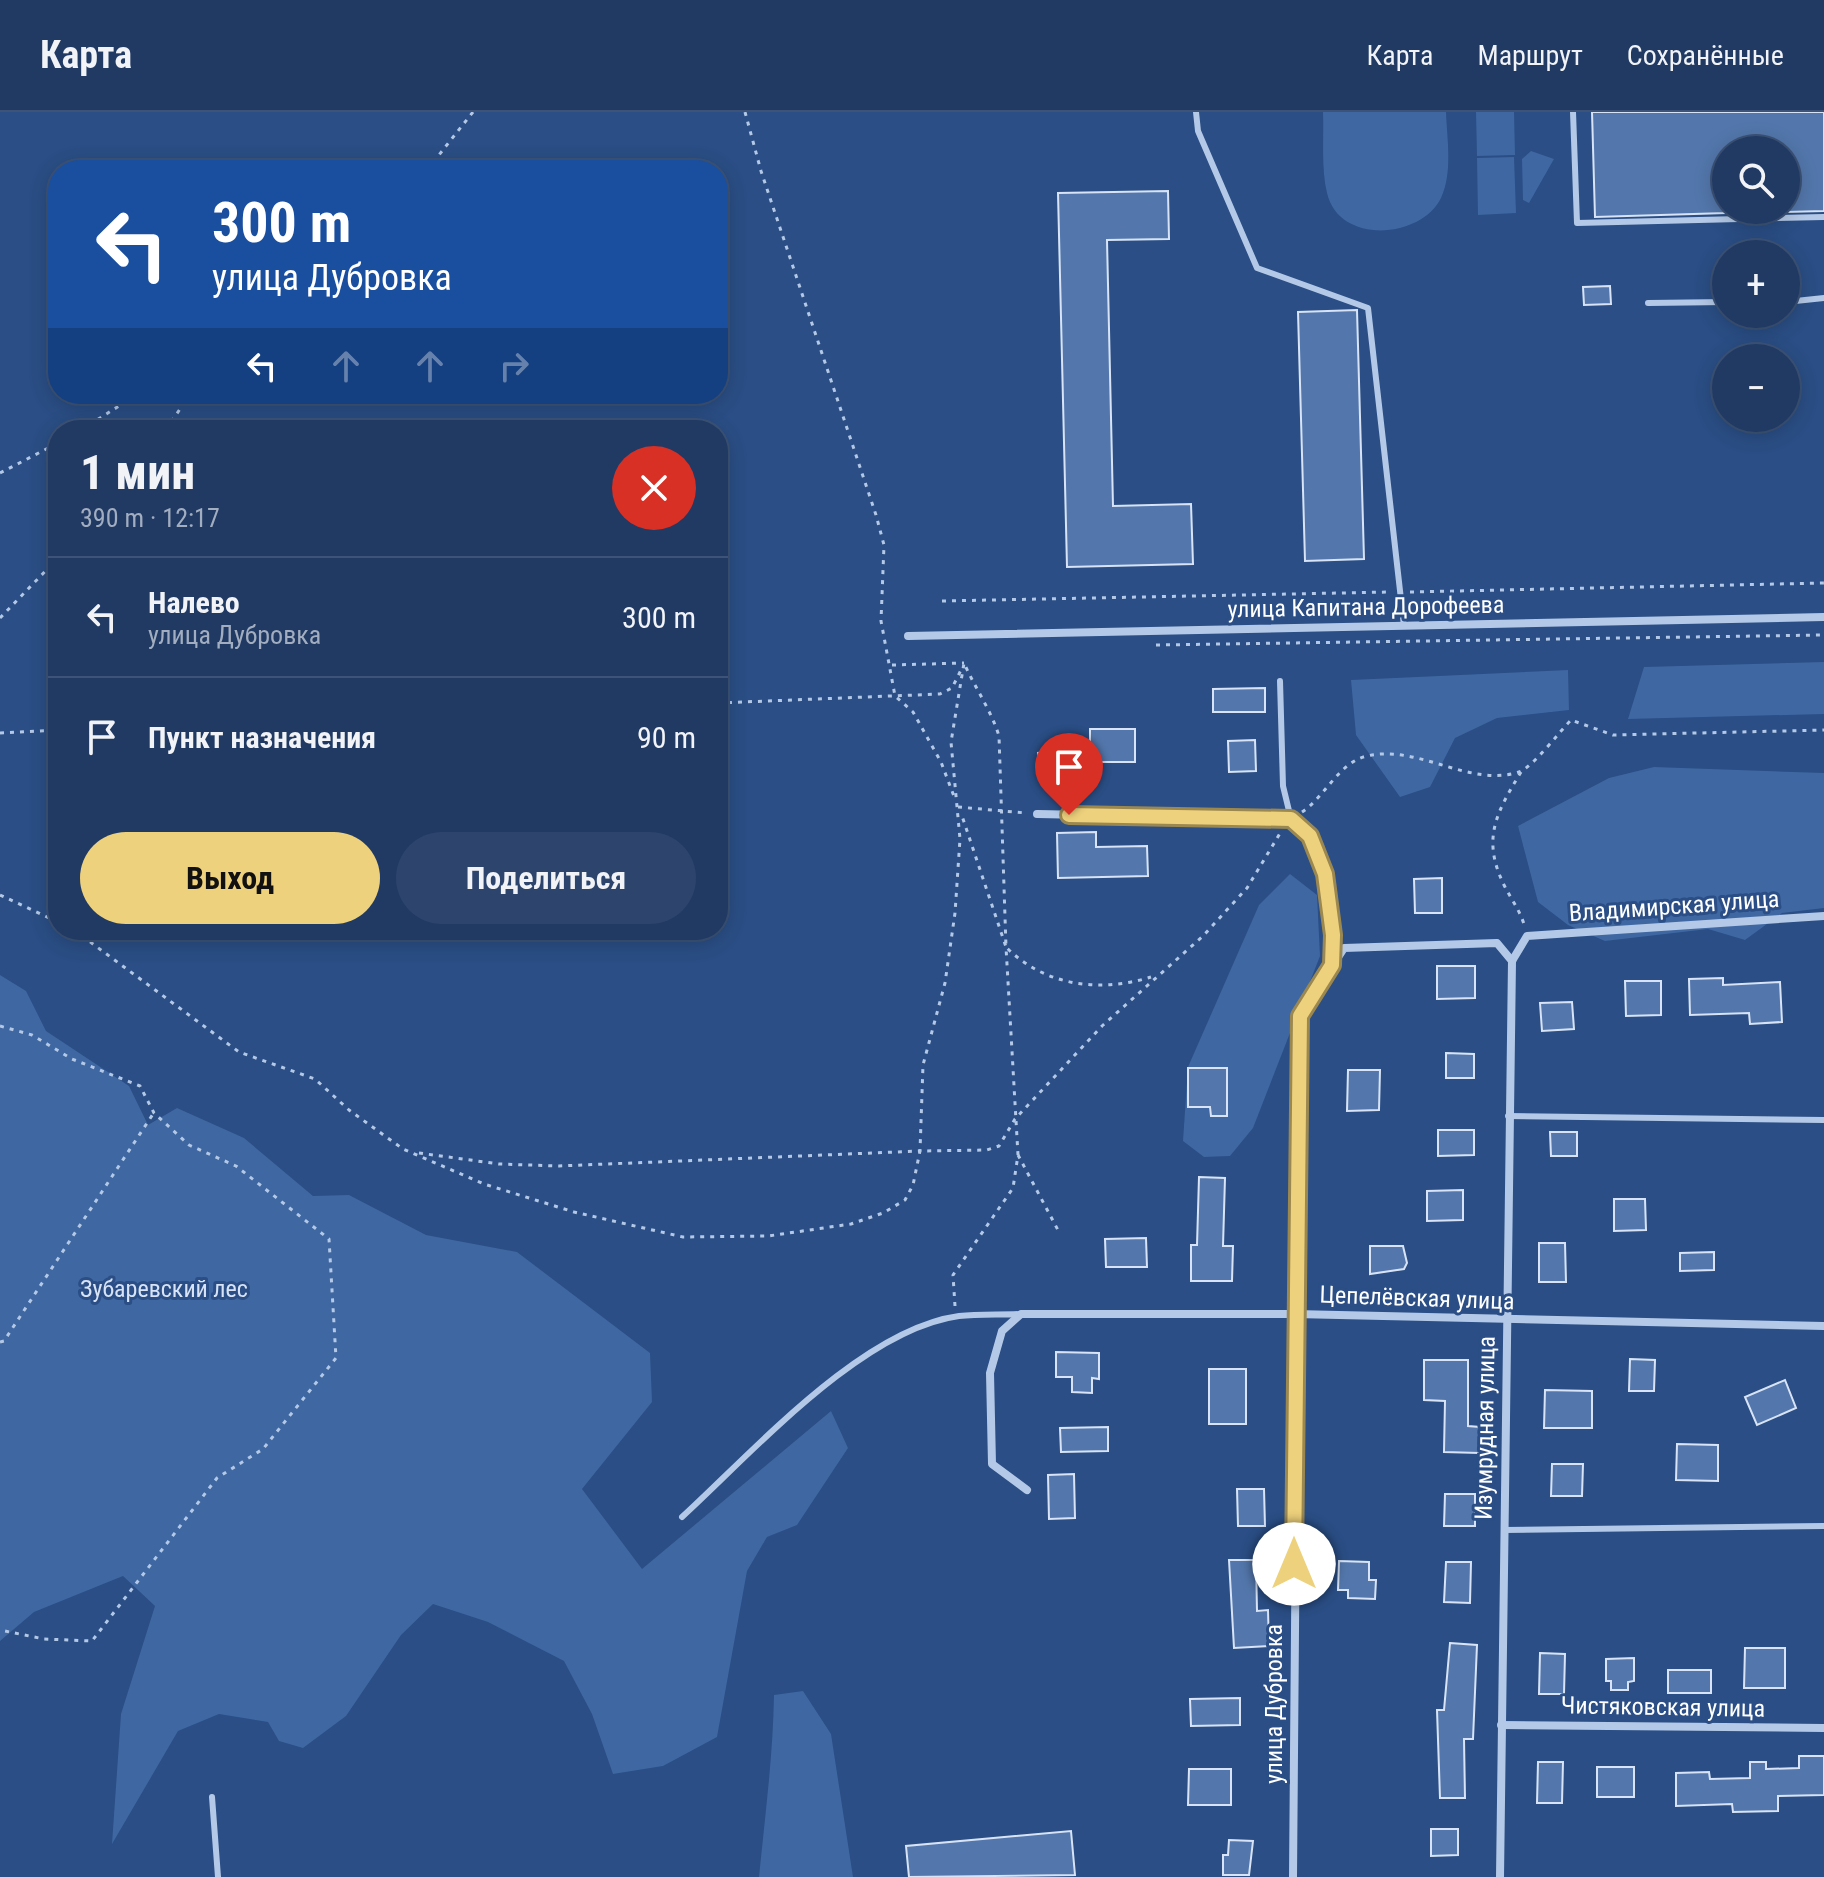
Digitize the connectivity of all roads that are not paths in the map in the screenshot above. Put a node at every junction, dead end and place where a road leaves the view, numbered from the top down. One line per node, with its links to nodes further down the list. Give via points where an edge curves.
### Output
1 (1196, 112): 9 (lane, via 1198,131 1257,268 1368,308)
2 (1573, 112): 3 (lane, via 1577,223)
3 (1824, 217)
4 (1824, 298): 5 (lane)
5 (1800, 301)
6 (1712, 302): 7 (lane)
7 (1648, 303)
8 (1824, 617): 9 (street, улица Капитана Дорофеева)
9 (1404, 626): 10 (street, улица Капитана Дорофеева)
10 (908, 636)
11 (1280, 681): 13 (lane, via 1283,786)
12 (1037, 814): 13 (street)
13 (1291, 819): 17 (street, via 1310,836 1325,874)
14 (1824, 916): 15 (street, Владимирская улица)
15 (1527, 936): 16 (street, Изумрудная улица)
16 (1512, 961): 17 (street, улица Дубровка, via 1497,943 1344,948); 18 (street, Изумрудная улица)
17 (1332, 965): 21 (street, улица Дубровка, via 1300,1016)
18 (1508, 1116): 19 (lane); 22 (street, Изумрудная улица)
19 (1824, 1120)
20 (1021, 1314): 21 (street, Цепелёвская улица); 24 (street, via 1002,1331 990,1373 992,1464); 25 (lane, via 956,1316 896,1338 841,1371)
21 (1295, 1314): 22 (street, Цепелёвская улица); 32 (street, улица Дубровка)
22 (1506, 1322): 23 (street, Цепелёвская улица); 27 (street, Изумрудная улица)
23 (1824, 1326)
24 (1027, 1490)
25 (682, 1517)
26 (1824, 1526): 27 (lane)
27 (1504, 1530): 28 (street, Изумрудная улица)
28 (1501, 1725): 29 (street, Чистяковская улица); 33 (street, Изумрудная улица)
29 (1824, 1728)
30 (212, 1797): 31 (lane)
31 (218, 1877)
32 (1293, 1877)
33 (1500, 1877)

